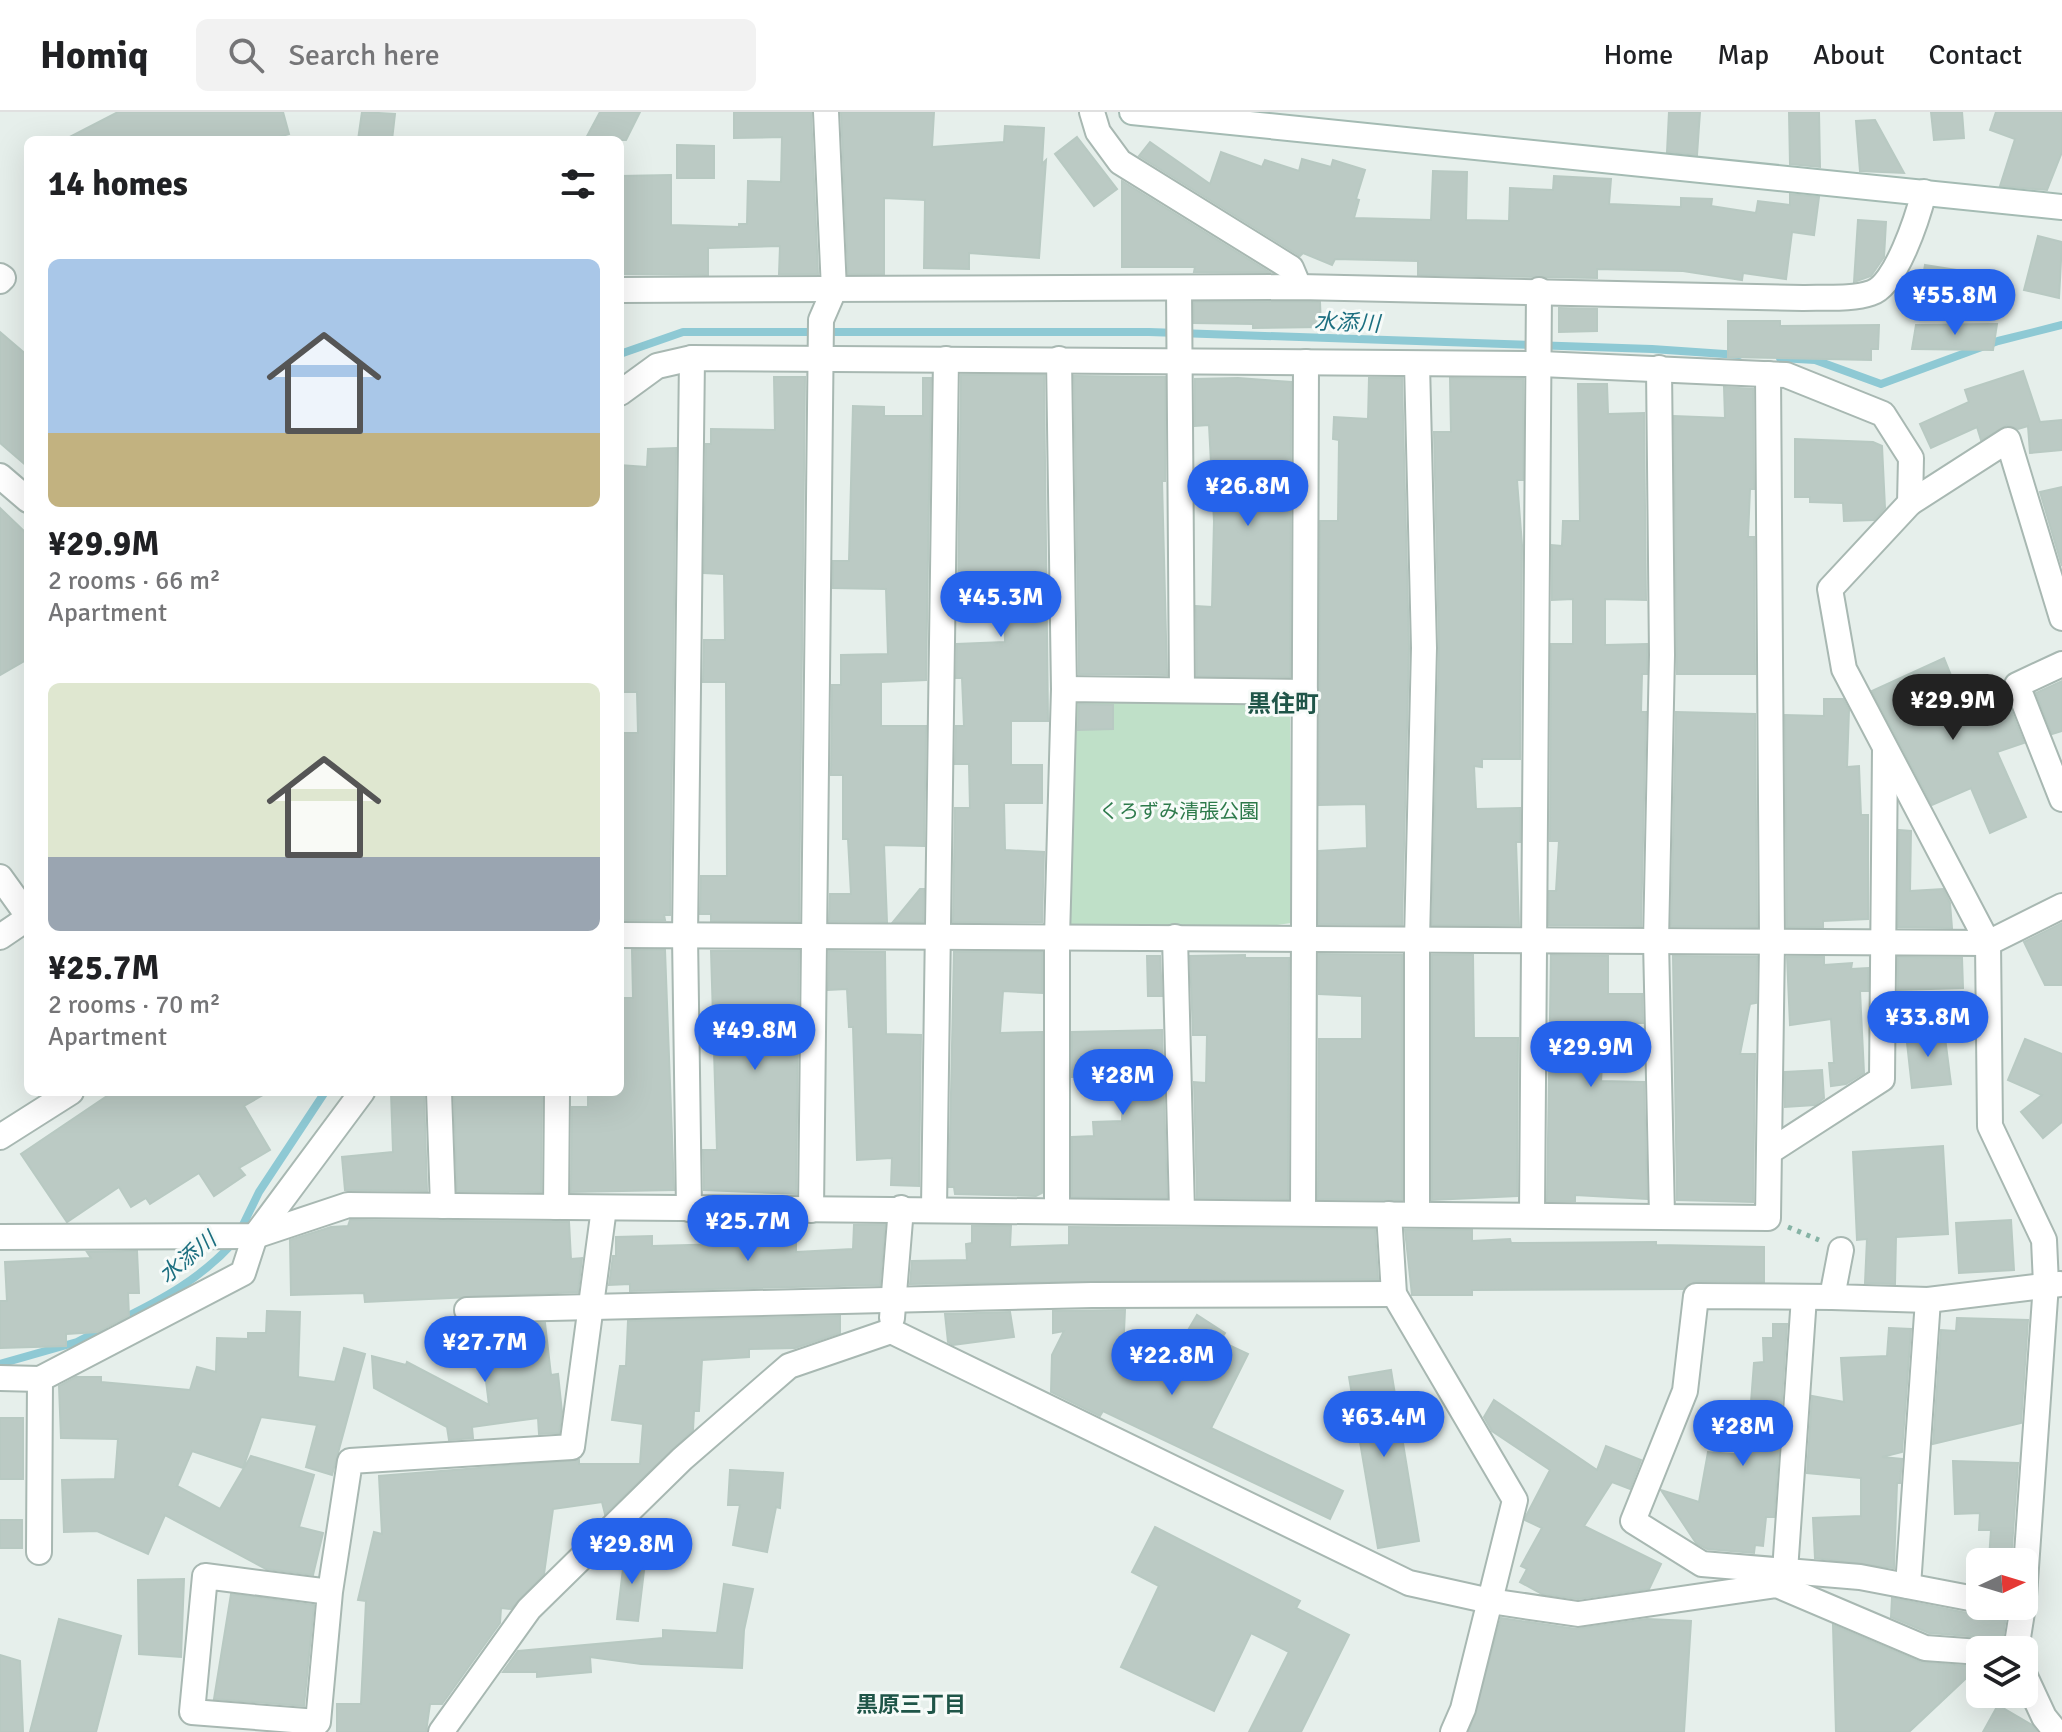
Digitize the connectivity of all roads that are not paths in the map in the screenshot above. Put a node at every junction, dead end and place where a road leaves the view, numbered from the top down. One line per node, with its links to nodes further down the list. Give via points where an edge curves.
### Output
1 (826, 112): 9 (street)
2 (1092, 112): 6 (street, via 1098,132 1120,162 1291,268)
3 (1132, 112): 4 (street)
4 (1924, 192): 5 (street); 10 (street, via 1887,283 1872,293 1803,298)
5 (2062, 207)
6 (1299, 287): 7 (street); 10 (street)
7 (1179, 288): 9 (street); 16 (street)
8 (624, 290): 9 (street)
9 (834, 290): 11 (street)
10 (1539, 290): 12 (street)
11 (821, 340): 13 (street); 14 (street); 43 (street)
12 (1540, 349): 18 (street); 19 (street); 46 (street)
13 (692, 358): 21 (street, via 657,366); 37 (street)
14 (946, 359): 15 (street); 39 (street)
15 (1059, 359): 16 (street); 27 (street)
16 (1180, 360): 17 (street); 28 (street)
17 (1306, 362): 18 (street); 29 (street)
18 (1417, 364): 44 (street, via 1424,648)
19 (1659, 368): 20 (street); 45 (street, via 1662,655)
20 (1768, 374): 24 (street, via 1786,375 1883,414 1911,458); 47 (street)
21 (624, 390)
22 (0, 476): 23 (street)
23 (24, 497)
24 (1910, 503): 25 (street, via 2008,440); 30 (street, via 1830,589 1844,669)
25 (2062, 618)
26 (2062, 664): 31 (street, via 2017,685)
27 (1064, 689): 28 (street); 40 (street)
28 (1182, 690): 29 (street)
29 (1305, 692): 42 (street)
30 (1885, 747): 48 (street); 49 (street)
31 (2062, 799)
32 (0, 877): 34 (street)
33 (2062, 906): 49 (street)
34 (24, 911)
35 (24, 920): 38 (street)
36 (624, 935): 37 (street)
37 (685, 936): 43 (street); 60 (street)
38 (0, 937)
39 (938, 937): 40 (street); 43 (street); 61 (street)
40 (1057, 937): 41 (street); 63 (street)
41 (1175, 937): 42 (street); 64 (street)
42 (1305, 937): 44 (street); 65 (street)
43 (814, 938): 62 (street)
44 (1417, 940): 46 (street); 68 (street)
45 (1656, 941): 46 (street); 47 (street); 69 (street)
46 (1534, 942): 66 (street)
47 (1772, 942): 48 (street); 55 (street)
48 (1881, 943): 49 (street); 55 (street, via 1882,1079)
49 (1988, 943): 73 (street, via 1990,1126 2044,1240)
50 (65, 1096): 54 (street)
51 (359, 1096): 70 (street)
52 (439, 1096): 56 (street)
53 (557, 1096): 57 (street)
54 (0, 1137)
55 (1769, 1152): 69 (street, via 1768,1218)
56 (443, 1206): 57 (street); 70 (street, via 348,1205)
57 (556, 1207): 58 (street)
58 (604, 1208): 60 (street); 79 (street)
59 (901, 1208): 61 (street); 62 (street); 78 (street)
60 (689, 1209): 62 (street)
61 (934, 1209): 63 (street)
62 (811, 1210)
63 (1057, 1210): 64 (street)
64 (1182, 1211): 65 (street)
65 (1303, 1213): 67 (street)
66 (1532, 1213): 68 (street); 69 (street)
67 (1389, 1214): 68 (street); 74 (street)
68 (1417, 1214)
69 (1662, 1216)
70 (255, 1236): 71 (street); 83 (street, via 243,1273)
71 (0, 1237)
72 (1841, 1250): 76 (street)
73 (2054, 1284): 77 (street); 84 (street)
74 (1394, 1294): 78 (street); 90 (street, via 1515,1500)
75 (1804, 1297): 76 (street); 86 (street); 86 (street, via 1696,1296 1685,1391 1633,1521 1702,1564)
76 (1832, 1297): 77 (street)
77 (1928, 1300): 87 (street)
78 (893, 1302): 79 (street); 81 (street)
79 (591, 1305): 80 (street); 88 (street, via 572,1447 350,1461)
80 (467, 1310)
81 (891, 1331): 90 (street, via 1409,1583); 93 (street, via 789,1366 682,1459 529,1609)
82 (0, 1378): 83 (street)
83 (40, 1379): 85 (street)
84 (2027, 1548)
85 (39, 1552)
86 (1785, 1571): 87 (street)
87 (1908, 1586): 89 (street)
88 (330, 1592): 88 (street, via 205,1576 192,1712 318,1722)
89 (1966, 1597)
90 (1490, 1601): 91 (street, via 1578,1614 1777,1585 1925,1648); 94 (street)
91 (1966, 1651)
92 (2038, 1704): 95 (street)
93 (441, 1732)
94 (1453, 1732)
95 (2056, 1732)

